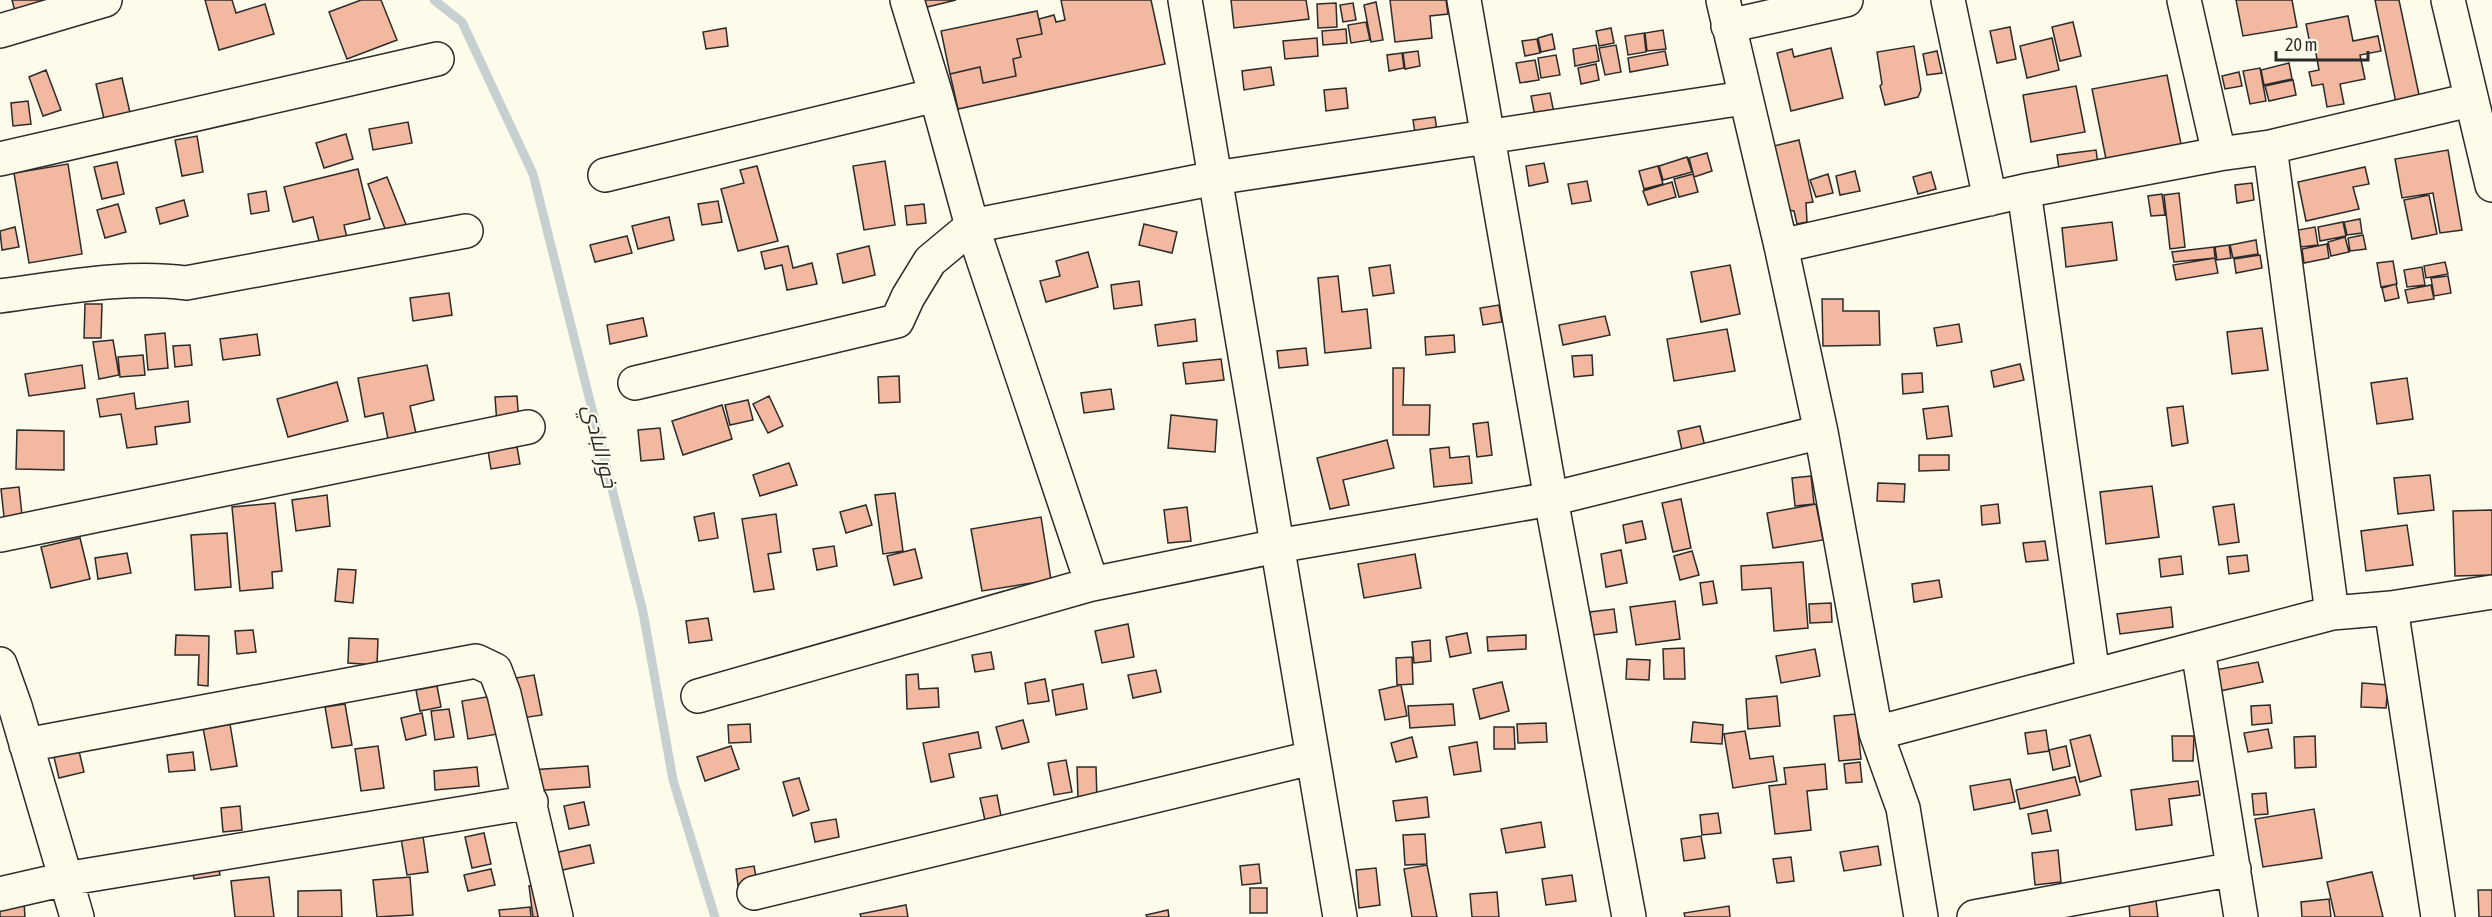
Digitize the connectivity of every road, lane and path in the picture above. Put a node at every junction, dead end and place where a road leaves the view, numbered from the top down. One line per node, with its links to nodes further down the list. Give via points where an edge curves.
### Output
1 (105, 0): 10 (street)
2 (907, 0): 12 (street)
3 (1185, 0): 21 (street)
4 (1464, 0): 15 (street)
5 (1845, 0): 9 (street)
6 (1948, 0): 24 (street)
7 (2184, 0): 18 (street)
8 (2448, 0): 14 (street)
9 (1726, 13): 13 (street)
10 (0, 31)
11 (437, 59): 19 (street)
12 (936, 95): 20 (street); 25 (street)
13 (1744, 98): 15 (street); 27 (street)
14 (2470, 100): 16 (street); 17 (street)
15 (1490, 136): 21 (street); 32 (street)
16 (2270, 147): 18 (street); 38 (street)
17 (2488, 153): 22 (street)
18 (2219, 154): 23 (street)
19 (0, 159)
20 (605, 175)
21 (1215, 178): 25 (street); 34 (street)
22 (2492, 185)
23 (2024, 191): 24 (street); 41 (street)
24 (1989, 199): 27 (street)
25 (972, 226): 29 (street, via 930,261 897,321); 35 (street)
26 (466, 231): 28 (street, via 186,283 127,280)
27 (1781, 246): 31 (street)
28 (0, 296)
29 (635, 383)
30 (528, 427): 33 (street)
31 (1821, 432): 32 (street); 44 (street)
32 (1551, 499): 34 (street); 55 (street)
33 (0, 535)
34 (1277, 546): 35 (street); 46 (street)
35 (1092, 584): 42 (street)
36 (2492, 592): 37 (street)
37 (2391, 608): 38 (street); 59 (street)
38 (2332, 613): 39 (street)
39 (2198, 650): 41 (street); 48 (street)
40 (0, 664): 43 (street)
41 (2093, 675): 44 (street)
42 (698, 696)
43 (8, 707): 45 (street)
44 (1876, 733): 56 (street, via 1903,808)
45 (26, 745): 47 (street, via 476,661 495,670); 49 (street)
46 (1311, 758): 50 (street); 54 (street)
47 (531, 802): 49 (street); 53 (street)
48 (2234, 869): 57 (street); 58 (street)
49 (65, 879): 51 (street); 52 (street)
50 (754, 893)
51 (0, 894)
52 (77, 917)
53 (556, 917)
54 (1340, 917)
55 (1629, 917)
56 (1921, 917)
57 (1974, 917)
58 (2241, 917)
59 (2438, 917)

